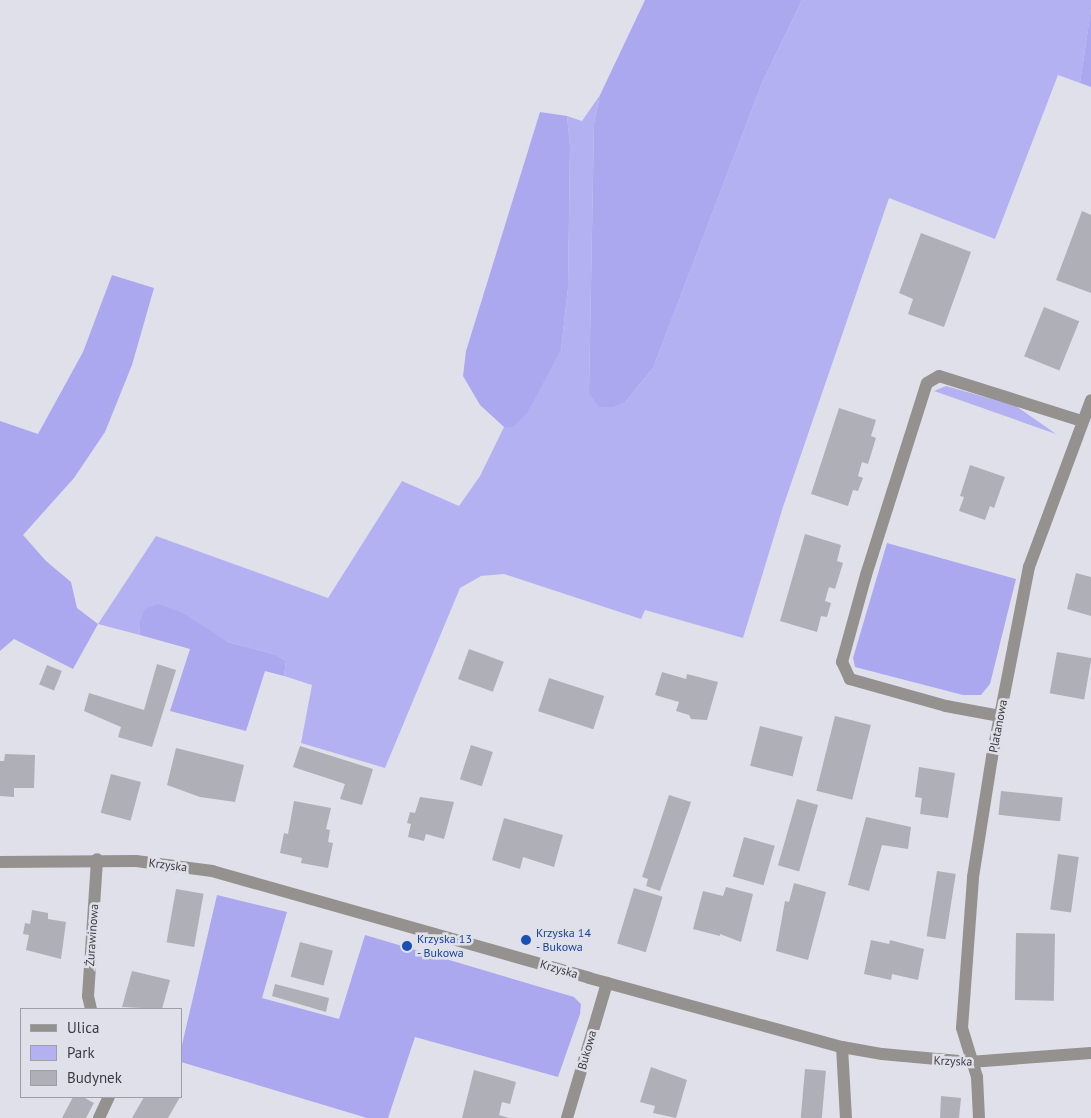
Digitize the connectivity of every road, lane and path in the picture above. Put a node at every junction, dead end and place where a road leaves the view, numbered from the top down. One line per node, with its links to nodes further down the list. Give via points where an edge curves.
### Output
1 (1091, 400): 2 (street, Platanowa)
2 (1082, 421): 3 (street, Platanowa, via 1029,567); 3 (street, via 939,376 927,383 866,575 842,662 850,679 946,706)
3 (1000, 716): 10 (street, Platanowa, via 973,877 962,1028)
4 (97, 859): 5 (street, Krzyska); 6 (street, Krzyska, via 136,860 212,871); 7 (street, Żurawinowa, via 88,996)
5 (0, 862)
6 (607, 983): 8 (street, Krzyska); 13 (street, Bukowa)
7 (91, 1008)
8 (842, 1047): 10 (street, Krzyska, via 909,1058); 14 (street)
9 (1091, 1053): 10 (street, Krzyska)
10 (970, 1062): 15 (street, Platanowa, via 977,1078)
11 (109, 1098): 12 (street)
12 (99, 1118)
13 (567, 1118)
14 (846, 1118)
15 (979, 1118)

